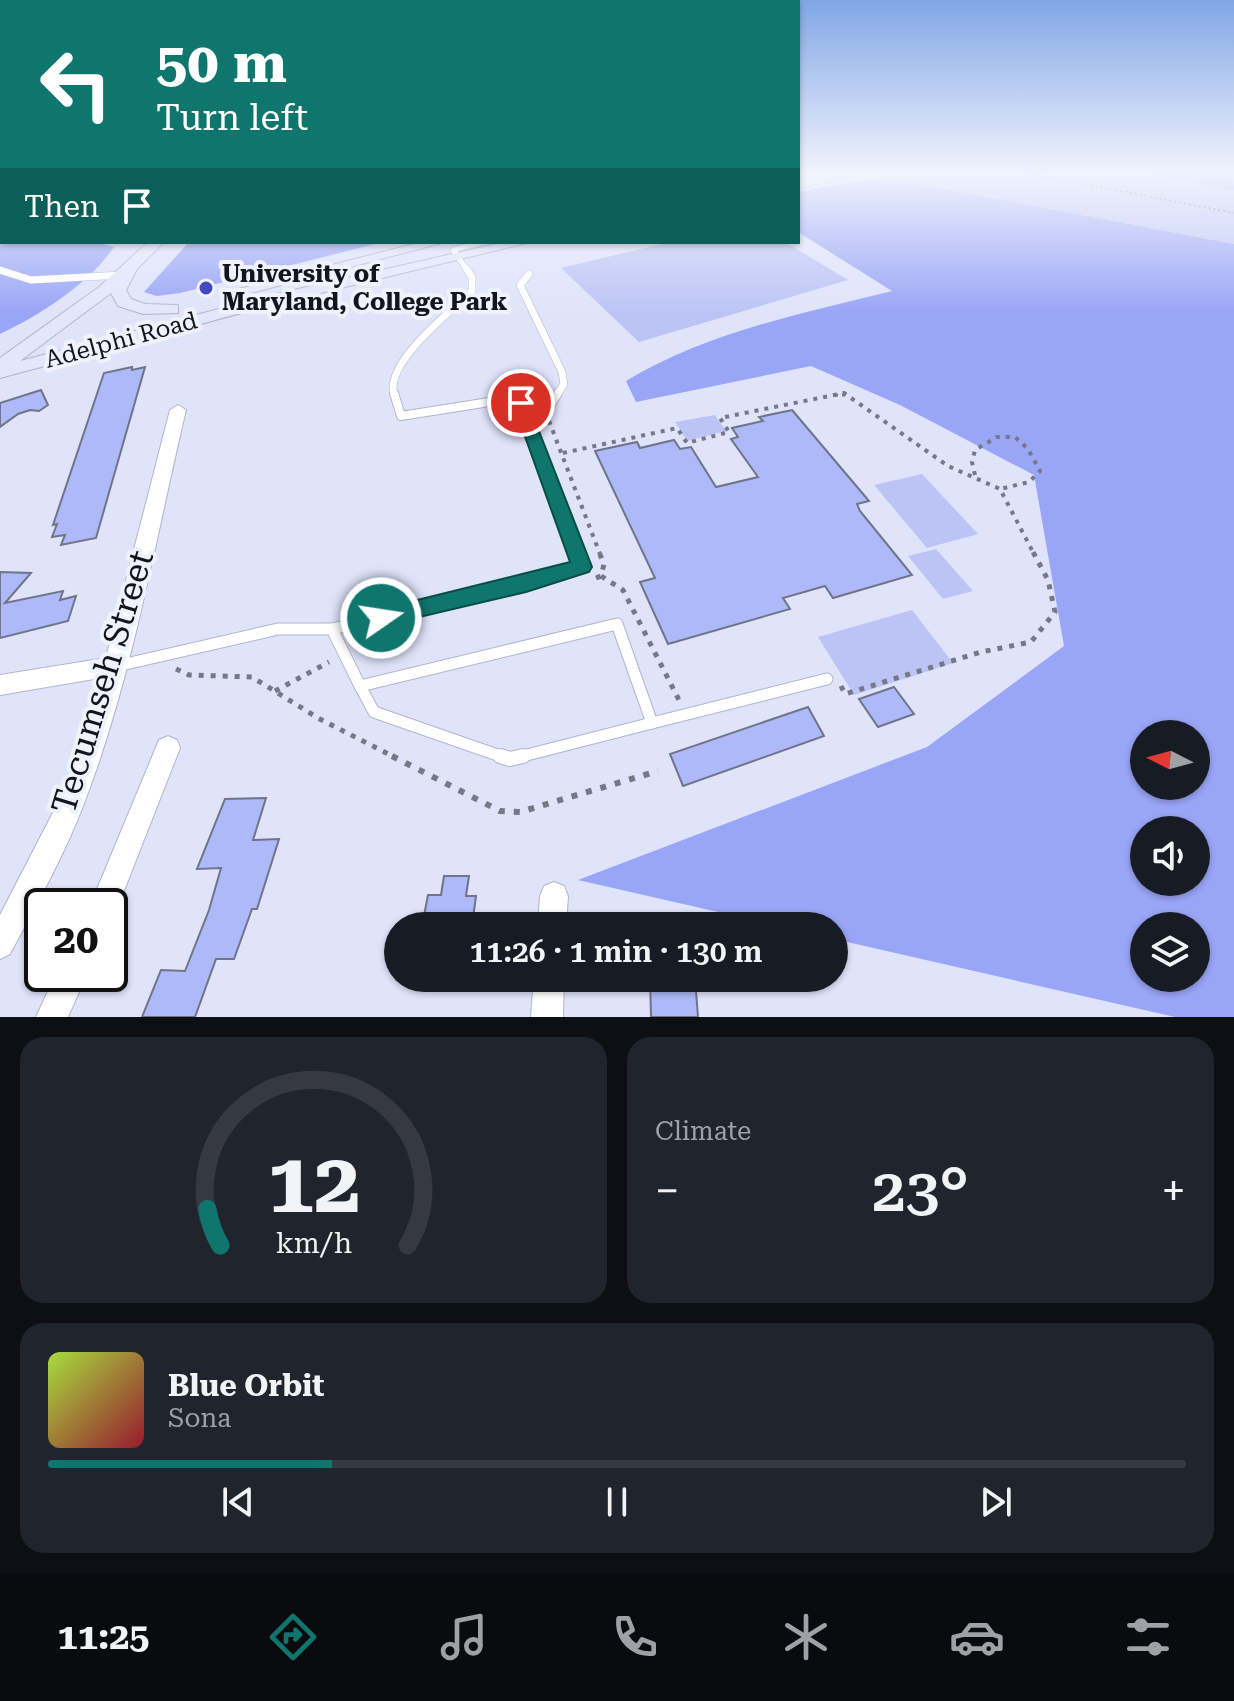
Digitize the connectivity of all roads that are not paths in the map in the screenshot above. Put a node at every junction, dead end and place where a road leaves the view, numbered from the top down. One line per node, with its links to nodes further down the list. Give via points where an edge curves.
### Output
1 (155, 244): 7 (main road)
2 (431, 244): 9 (main road, Adelphi Road)
3 (475, 244): 5 (lane, via 453,250)
4 (515, 244): 5 (main road, Adelphi Road)
5 (457, 257): 13 (main road, Adelphi Road); 15 (lane, via 472,277 472,291 399,363 392,388 401,416 502,400 521,403)
6 (0, 270): 7 (lane, via 31,280)
7 (128, 270): 9 (main road, via 118,290 124,302 143,309); 10 (main road)
8 (529, 274): 15 (lane, via 520,285 564,384 545,410)
9 (172, 309): 10 (main road, Adelphi Road)
10 (22, 352): 11 (main road, Adelphi Road); 12 (main road)
11 (0, 358)
12 (0, 366)
13 (0, 372)
14 (178, 410): 17 (street, Tecumseh Street)
15 (526, 416): 16 (lane, via 582,567)
16 (332, 629): 17 (lane, via 278,629); 20 (lane)
17 (114, 666): 19 (street); 26 (street, Tecumseh Street, via 79,781)
18 (827, 679): 21 (lane)
19 (0, 685)
20 (359, 686): 21 (lane, via 374,712 510,759); 21 (lane, via 617,624)
21 (652, 723)
22 (168, 748): 23 (street)
23 (111, 888)
24 (554, 896): 25 (street)
25 (553, 912)
26 (0, 944)
27 (64, 992): 29 (street)
28 (548, 992): 30 (street)
29 (52, 1017)
30 (547, 1017)

